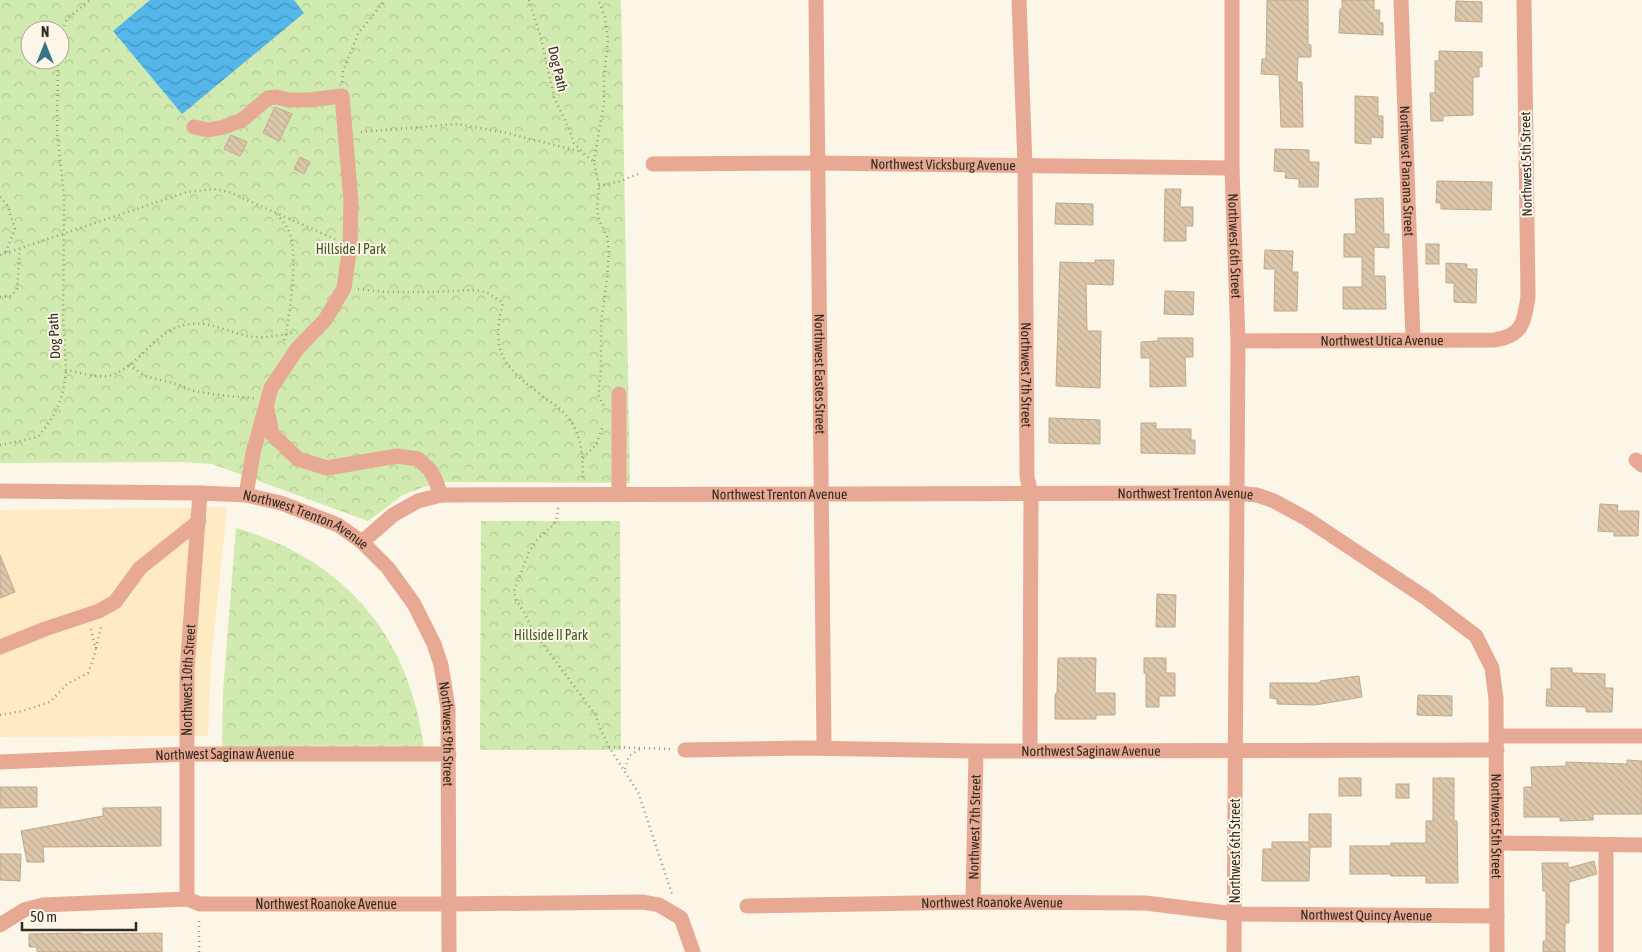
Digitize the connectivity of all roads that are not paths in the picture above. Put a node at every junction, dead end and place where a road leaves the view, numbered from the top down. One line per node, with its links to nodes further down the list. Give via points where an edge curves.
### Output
1 (816, 0): 7 (street, Northwest Eastes Street)
2 (1020, 0): 9 (street, Northwest 7th Street)
3 (1232, 0): 10 (street, Northwest 6th Street)
4 (1524, 0): 11 (street, Northwest 5th Street, via 1528,297)
5 (1401, 1): 12 (street, Northwest Panama Street)
6 (194, 126): 15 (street, via 208,130 224,127 242,120 268,98 309,100 342,96 352,201 344,288 325,320 297,349 271,388)
7 (817, 163): 8 (street, Northwest Vicksburg Avenue); 9 (street, Northwest Vicksburg Avenue); 21 (street, Northwest Eastes Street)
8 (653, 164)
9 (1025, 166): 10 (street, Northwest Vicksburg Avenue); 18 (street, Northwest 7th Street, via 1027,477)
10 (1232, 168): 13 (street, Northwest 6th Street)
11 (1521, 327): 12 (street, Northwest Utica Avenue, via 1514,334 1494,340)
12 (1413, 340): 13 (street, Northwest Utica Avenue)
13 (1238, 341): 19 (street, Northwest 6th Street)
14 (619, 394): 20 (street)
15 (266, 405): 22 (street); 23 (street, via 272,434 298,459 327,468 397,456 418,459 430,470)
16 (0, 491): 17 (street, Northwest Trenton Avenue)
17 (200, 493): 22 (street, Northwest Trenton Avenue); 24 (street, Northwest 10th Street)
18 (1031, 493): 19 (street, Northwest Trenton Avenue); 21 (street, Northwest Trenton Avenue); 32 (street, Northwest 7th Street)
19 (1237, 493): 27 (street, Northwest Trenton Avenue, via 1274,501 1306,519 1426,598 1476,636 1492,668); 33 (street, Northwest 6th Street)
20 (619, 494): 21 (street, Northwest Trenton Avenue); 23 (street, Northwest Trenton Avenue)
21 (822, 494): 30 (street, Northwest Eastes Street)
22 (246, 495): 25 (street, Northwest Trenton Avenue, via 281,503 338,525)
23 (441, 495): 25 (street, Northwest Trenton Avenue, via 418,501 393,515)
24 (199, 521): 26 (street, via 140,568 115,602); 35 (street, Northwest 10th Street, via 187,671)
25 (362, 542): 36 (street, Northwest 9th Street, via 388,568 414,604 434,644 448,708)
26 (0, 647)
27 (1496, 699): 29 (street, Northwest 5th Street)
28 (1642, 736): 29 (street, Northwest Saginaw Avenue)
29 (1497, 743): 33 (street, Northwest Saginaw Avenue); 38 (street, Northwest 5th Street)
30 (824, 748): 31 (street, Northwest Saginaw Avenue); 34 (street, Northwest Saginaw Avenue)
31 (685, 750)
32 (1030, 750): 33 (street, Northwest Saginaw Avenue); 34 (street, Northwest Saginaw Avenue)
33 (1235, 750): 45 (street, Northwest 6th Street)
34 (976, 751): 42 (street, Northwest 7th Street)
35 (187, 754): 36 (street, Northwest Saginaw Avenue); 37 (street, Northwest Saginaw Avenue); 41 (street, Northwest 10th Street)
36 (449, 754): 43 (street, Northwest 9th Street)
37 (0, 762)
38 (1497, 843): 39 (street); 46 (street, Northwest 5th Street)
39 (1606, 845): 40 (street); 52 (street)
40 (1642, 845)
41 (193, 901): 43 (street, Northwest Roanoke Avenue); 47 (street, Northwest Roanoke Avenue, via 43,905 24,910)
42 (973, 902): 44 (street, Northwest Roanoke Avenue); 45 (street, Northwest Roanoke Avenue, via 1145,903)
43 (448, 904): 48 (street, Northwest 9th Street); 49 (street, Northwest Roanoke Avenue, via 642,902 659,905 681,918)
44 (747, 906)
45 (1235, 914): 46 (street, Northwest Quincy Avenue); 50 (street, Northwest 6th Street)
46 (1497, 916): 51 (street, Northwest 5th Street)
47 (0, 925)
48 (449, 952)
49 (693, 952)
50 (1234, 952)
51 (1498, 952)
52 (1606, 952)

